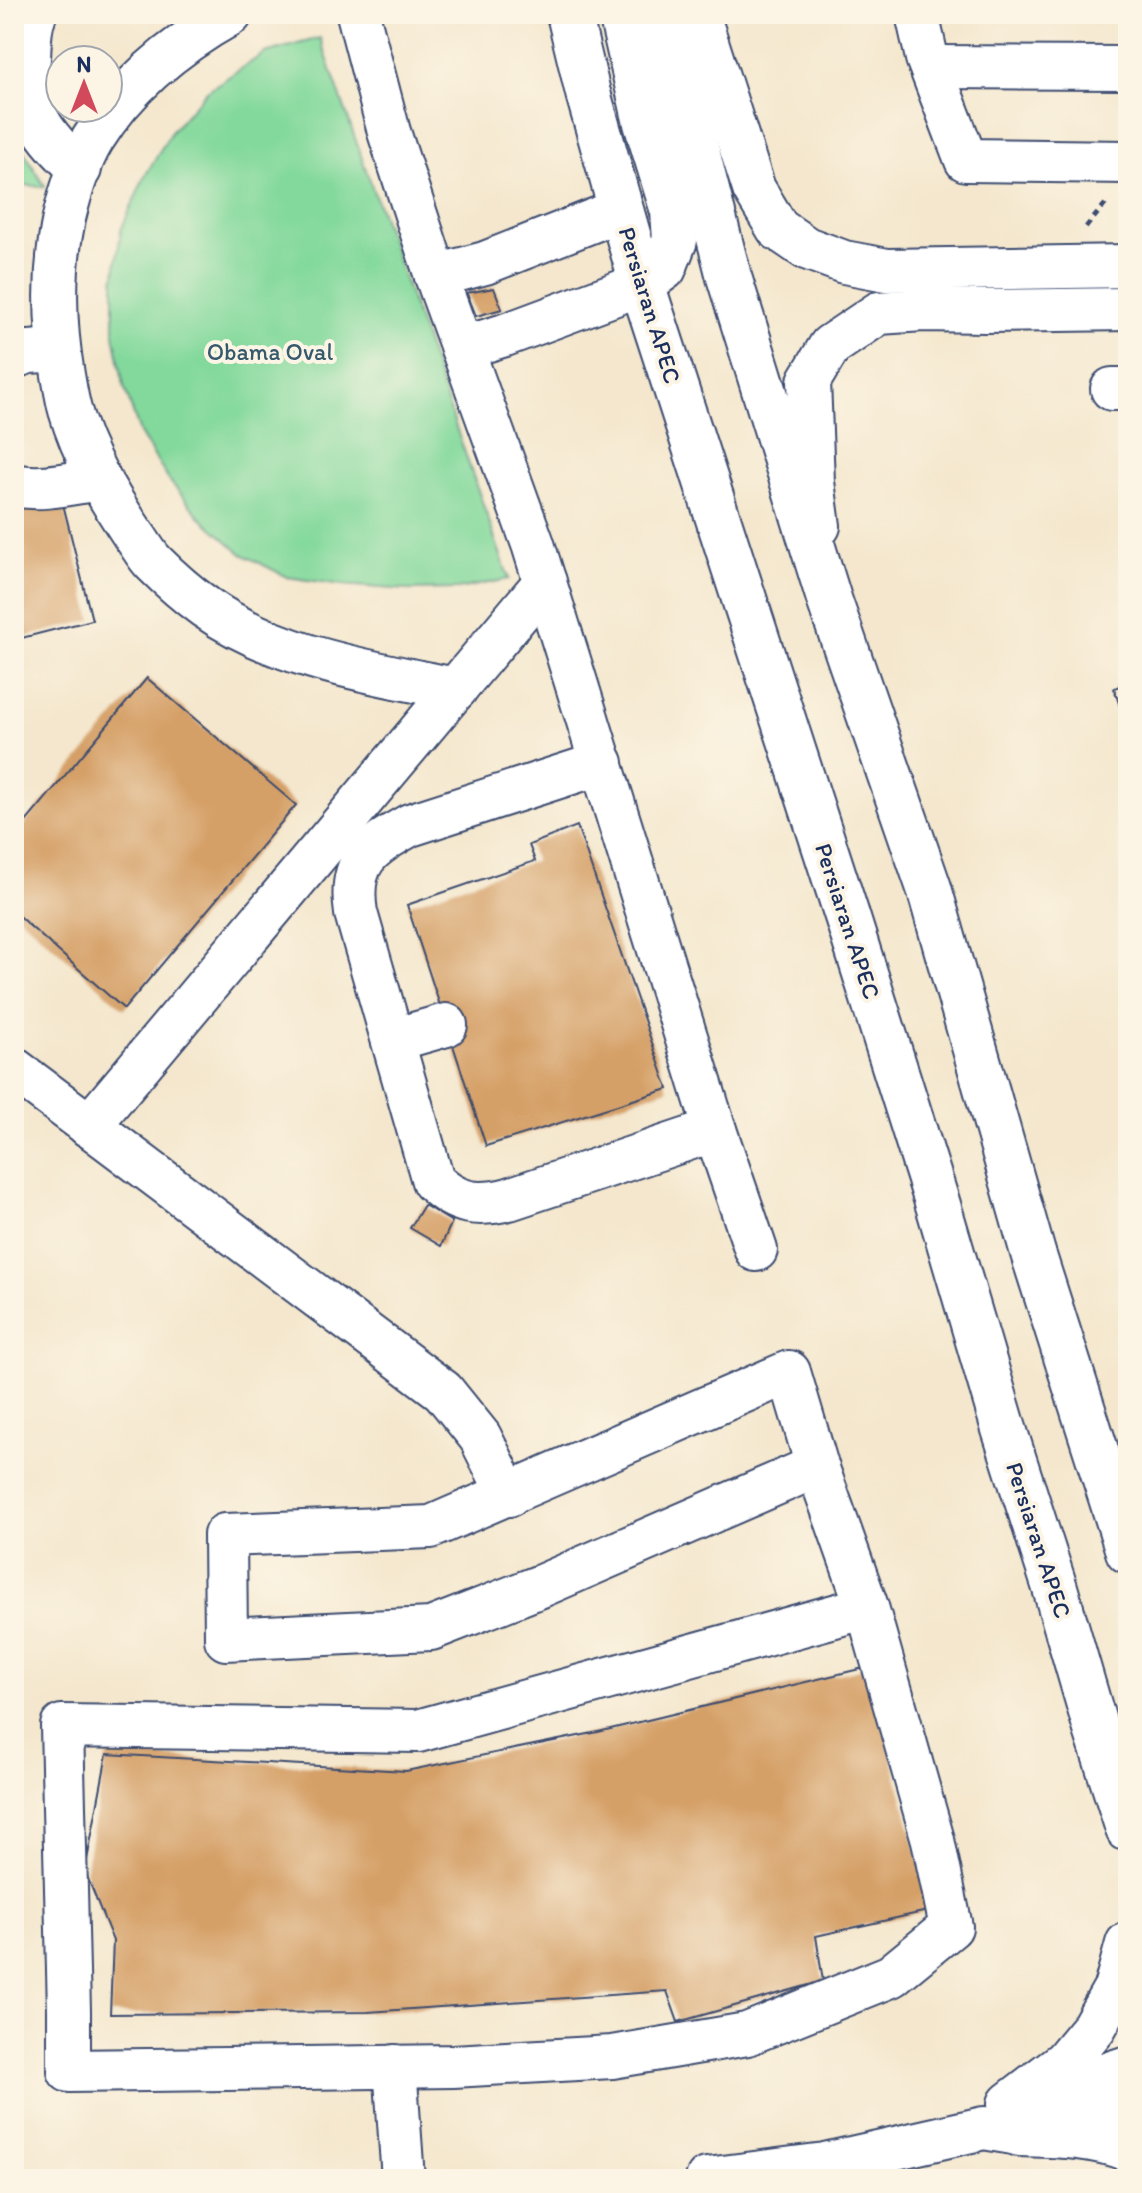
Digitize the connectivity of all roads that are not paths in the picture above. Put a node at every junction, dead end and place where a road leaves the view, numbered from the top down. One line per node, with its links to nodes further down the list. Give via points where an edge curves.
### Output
1 (35, 14): 11 (street, via 27,78 33,111 50,141)
2 (231, 14): 11 (street, via 195,34 121,101 92,141)
3 (358, 14): 15 (street)
4 (569, 14): 13 (main road, Persiaran APEC)
5 (621, 14): 16 (main road, via 673,211 675,240 664,268)
6 (662, 14): 24 (main road, via 729,277)
7 (698, 14): 14 (street, via 754,189 778,229 806,248 887,270)
8 (917, 14): 9 (street)
9 (931, 67): 10 (street); 12 (street, via 966,160)
10 (1128, 68)
11 (80, 169): 19 (street, via 59,243)
12 (1123, 180)
13 (620, 210): 15 (street, via 485,263); 16 (main road, Persiaran APEC)
14 (1128, 266)
15 (436, 276): 18 (street)
16 (642, 284): 18 (street); 37 (main road, Persiaran APEC, via 924,1159)
17 (1128, 309): 24 (street, via 879,313 830,346 809,381 813,482)
18 (462, 348): 23 (street)
19 (59, 350): 20 (street); 21 (street, via 69,409)
20 (14, 357)
21 (99, 479): 22 (street, via 57,486); 25 (street, via 152,562 204,606 256,637 362,670)
22 (14, 485)
23 (545, 582): 25 (street); 26 (street)
24 (829, 599): 35 (main road, via 929,888 1033,1253)
25 (456, 689): 30 (street)
26 (602, 763): 28 (street, via 410,825 365,855 353,893 356,913); 31 (street)
27 (446, 1025): 28 (street)
28 (393, 1040): 31 (street, via 433,1181 446,1194 466,1201 486,1205 509,1199)
29 (14, 1069): 30 (street)
30 (89, 1126): 34 (street, via 443,1391 480,1437)
31 (715, 1130): 32 (street)
32 (756, 1250)
33 (817, 1466): 34 (street, via 789,1372); 34 (street, via 431,1629 226,1639 225,1535 431,1527); 36 (street)
34 (509, 1495)
35 (1128, 1551)
36 (867, 1607): 39 (street, via 933,1840 951,1927 891,1976 747,2034 612,2057); 39 (street, via 418,1731 62,1726 69,2071)
37 (1127, 1835)
38 (1128, 1944): 42 (main road, via 1116,1988 1094,2027)
39 (395, 2066): 44 (street)
40 (1128, 2067): 42 (street)
41 (1128, 2107): 42 (street)
42 (1004, 2122): 43 (main road); 45 (street, via 825,2164)
43 (1128, 2149)
44 (403, 2179)
45 (707, 2179)

